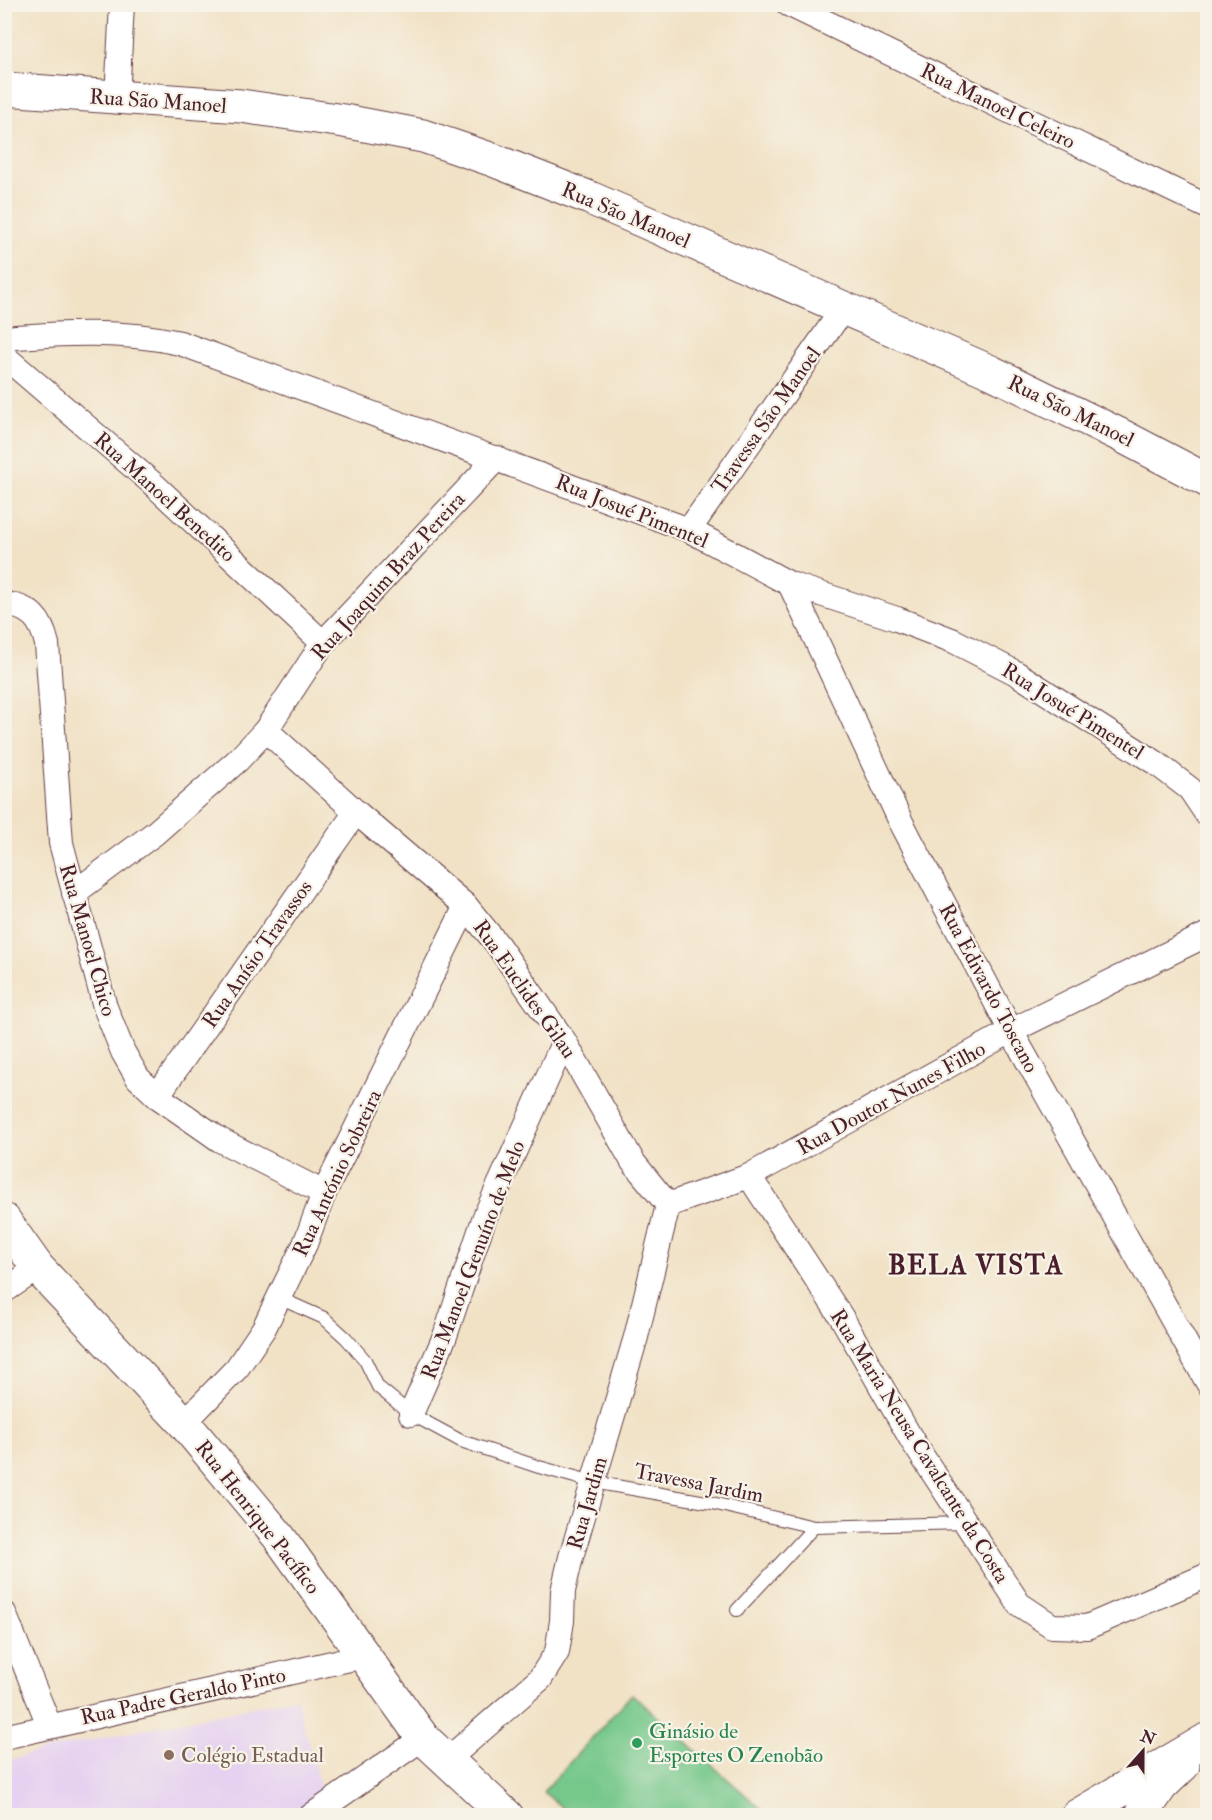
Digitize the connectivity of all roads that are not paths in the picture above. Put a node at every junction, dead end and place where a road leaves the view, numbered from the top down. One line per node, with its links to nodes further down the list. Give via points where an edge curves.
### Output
1 (122, 4): 4 (street)
2 (788, 4): 5 (street, Rua Manoel Celeiro)
3 (4, 89): 4 (main road, Rua São Manoel)
4 (117, 99): 6 (main road, Rua São Manoel, via 241,106 423,136 590,198)
5 (1208, 207)
6 (843, 309): 10 (main road, Rua São Manoel, via 1001,377); 11 (street, Travessa São Manoel)
7 (4, 338): 9 (street, Rua Josué Pimentel, via 114,333 180,343)
8 (4, 356): 14 (street, Rua Manoel Benedito, via 151,482)
9 (497, 458): 11 (street, Rua Josué Pimentel); 14 (street, Rua Joaquim Braz Pereira)
10 (1208, 481)
11 (689, 530): 12 (street, Rua Josué Pimentel)
12 (790, 584): 17 (street, Rua Josué Pimentel, via 954,641 1016,673 1156,763 1190,789); 21 (street, Rua Edivardo Toscano, via 901,822)
13 (4, 604): 18 (street, Rua Manoel Chico, via 33,612 43,626 61,843)
14 (323, 643): 15 (street, Rua Joaquim Braz Pereira)
15 (266, 730): 16 (street, Rua Euclides Gilau); 18 (street, Rua Joaquim Braz Pereira, via 155,833)
16 (356, 812): 19 (street, Rua Euclides Gilau); 23 (street, Rua Anísio Travassos)
17 (1208, 816)
18 (74, 893): 23 (street, Rua Manoel Chico, via 105,1007 123,1052 138,1078)
19 (466, 906): 22 (street, Rua Euclides Gilau); 25 (street, Rua António Sobreira)
20 (1208, 934): 21 (street, Rua Doutor Nunes Filho)
21 (1011, 1031): 24 (street, Rua Doutor Nunes Filho); 31 (street, Rua Edivardo Toscano)
22 (564, 1041): 26 (street, Rua Euclides Gilau, via 633,1162); 32 (street, Rua Manoel Genuíno de Melo, via 484,1219 445,1336)
23 (157, 1096): 25 (street, Rua Manoel Chico, via 220,1140)
24 (749, 1176): 26 (street, Rua Doutor Nunes Filho); 35 (street, Rua Maria Neusa Cavalcante da Costa, via 842,1318 913,1442)
25 (324, 1193): 30 (street, Rua António Sobreira)
26 (668, 1205): 34 (street, Rua Jardim, via 636,1337)
27 (4, 1220): 28 (main road, Rua Henrique Pacífico)
28 (38, 1268): 29 (street); 33 (main road, Rua Henrique Pacífico)
29 (4, 1291)
30 (279, 1298): 32 (lane, Travessa Jardim, via 331,1324 365,1360 378,1387); 33 (street, Rua António Sobreira, via 237,1368)
31 (1208, 1383)
32 (411, 1414): 34 (lane, Travessa Jardim, via 461,1441)
33 (184, 1423): 40 (main road, Rua Henrique Pacífico, via 279,1537)
34 (593, 1482): 36 (lane, Travessa Jardim, via 712,1503); 44 (street, Rua Jardim, via 563,1591 557,1652 540,1678)
35 (967, 1523): 36 (lane, Travessa Jardim); 37 (street, Rua Maria Neusa Cavalcante da Costa, via 1019,1604 1052,1626 1087,1627)
36 (814, 1527): 38 (lane)
37 (1208, 1575)
38 (737, 1610)
39 (4, 1613): 41 (street)
40 (363, 1656): 41 (street, Rua Padre Geraldo Pinto); 44 (main road, Rua Henrique Pacífico)
41 (50, 1725): 42 (street, Rua Padre Geraldo Pinto)
42 (4, 1737)
43 (1208, 1740): 47 (main road); 48 (main road, via 1161,1786)
44 (435, 1749): 45 (street, Rua Jardim); 46 (main road, Rua Henrique Pacífico)
45 (311, 1815)
46 (507, 1815)
47 (1077, 1815)
48 (1141, 1815)

